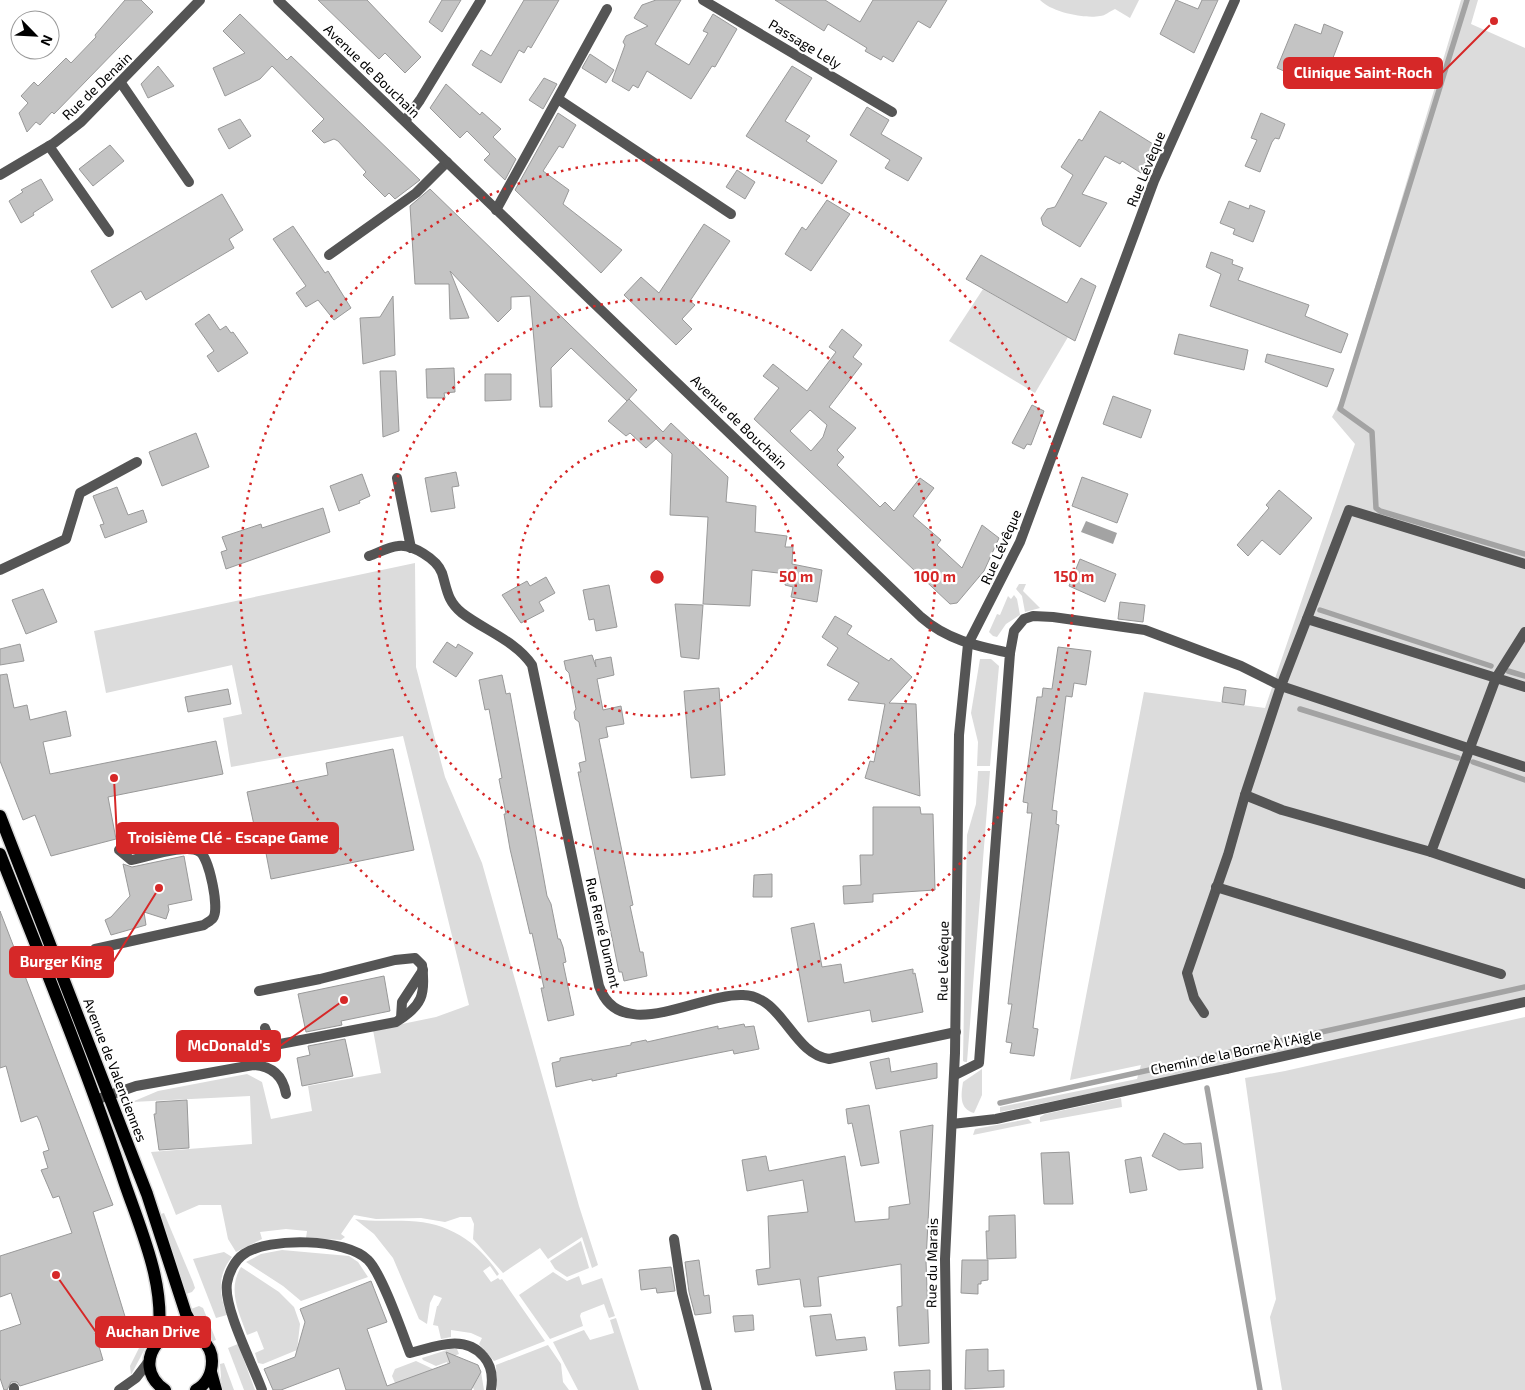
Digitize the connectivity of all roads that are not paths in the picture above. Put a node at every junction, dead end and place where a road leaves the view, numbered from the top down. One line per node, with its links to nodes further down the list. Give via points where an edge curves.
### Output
1 (200, 0): 7 (street, Rue de Denain)
2 (278, 0): 10 (street, Avenue de Bouchain)
3 (481, 0): 10 (street)
4 (703, 0): 9 (street, Passage Lely)
5 (1235, 0): 27 (street, Rue Lévêque, via 1154,181 1024,534)
6 (607, 9): 8 (street)
7 (121, 83): 11 (street, Rue de Denain, via 81,122); 14 (street)
8 (558, 98): 15 (street); 16 (street)
9 (892, 112)
10 (405, 122): 12 (street, Avenue de Bouchain)
11 (49, 146): 13 (street, Rue de Denain); 17 (street)
12 (447, 162): 15 (street, Avenue de Bouchain); 18 (street, via 416,193)
13 (0, 175)
14 (189, 182)
15 (496, 210): 27 (street, Avenue de Bouchain, via 696,398 921,617)
16 (731, 214)
17 (109, 232)
18 (329, 255)
19 (137, 462): 24 (street, via 80,493 66,539)
20 (397, 478): 21 (street)
21 (412, 548): 22 (street, via 398,546); 49 (street, Rue René Dumont, via 439,567 455,607 522,654 532,665 599,986 611,1007 635,1016 733,996 750,996 767,1004 808,1049 830,1059)
22 (369, 556)
23 (1525, 564): 25 (street, via 1349,510)
24 (0, 570)
25 (1307, 619): 29 (street); 30 (street)
26 (1525, 632): 29 (street)
27 (968, 644): 28 (street, Avenue de Bouchain); 49 (street, Rue Lévêque, via 959,735)
28 (1010, 653): 30 (street, via 1014,631 1024,618 1053,617 1146,630 1241,666); 50 (street, via 979,1063)
29 (1496, 678): 31 (street); 32 (street)
30 (1282, 686): 32 (street); 34 (street)
31 (1525, 688)
32 (1470, 748): 33 (street); 37 (street)
33 (1525, 767)
34 (1245, 795): 37 (street, via 1282,810); 40 (street)
35 (0, 816): 52 (main road, Avenue de Valenciennes)
36 (119, 850): 41 (street, via 132,860 187,848 199,852 207,861 216,907 213,918 204,925)
37 (1431, 852): 39 (street)
38 (0, 854): 53 (main road, Avenue de Valenciennes)
39 (1525, 884)
40 (1216, 886): 43 (street); 46 (street, via 1187,973 1194,998)
41 (95, 949)
42 (423, 970): 44 (street, via 415,958 395,960); 47 (street, via 402,1002); 47 (street, via 425,986 418,1005)
43 (1501, 974)
44 (259, 991)
45 (1525, 1002): 54 (street, Chemin de la Borne À l'Aigle, via 996,1119)
46 (1204, 1013)
47 (401, 1018): 48 (street, via 396,1022 280,1044 270,1041)
48 (265, 1028)
49 (956, 1032): 50 (street, Rue Lévêque)
50 (955, 1075): 54 (street, Rue Lévêque)
51 (286, 1094): 52 (street, via 284,1084 275,1072 253,1065 136,1086)
52 (109, 1095): 53 (street); 57 (main road, Avenue de Valenciennes, via 158,1223 186,1314)
53 (96, 1101): 58 (main road, Avenue de Valenciennes, via 160,1294)
54 (952, 1124): 55 (street, Rue Lévêque)
55 (952, 1136): 68 (street, Rue du Marais, via 945,1269)
56 (674, 1239): 67 (street, via 682,1293)
57 (198, 1337): 58 (main road, via 180,1331 166,1335); 60 (main road, Avenue de Valenciennes, via 210,1353)
58 (158, 1342): 59 (main road, Avenue de Valenciennes)
59 (149, 1361): 61 (street, via 136,1378); 62 (main road, via 154,1380)
60 (211, 1372): 63 (main road); 64 (main road, Avenue de Valenciennes)
61 (119, 1390)
62 (165, 1390)
63 (196, 1390)
64 (216, 1390)
65 (262, 1390): 66 (street, via 228,1301 228,1278 235,1263 247,1252 270,1245 296,1243 345,1248 362,1255 375,1270 410,1353 444,1344 465,1344 487,1361)
66 (491, 1390)
67 (707, 1390)
68 (947, 1390)

